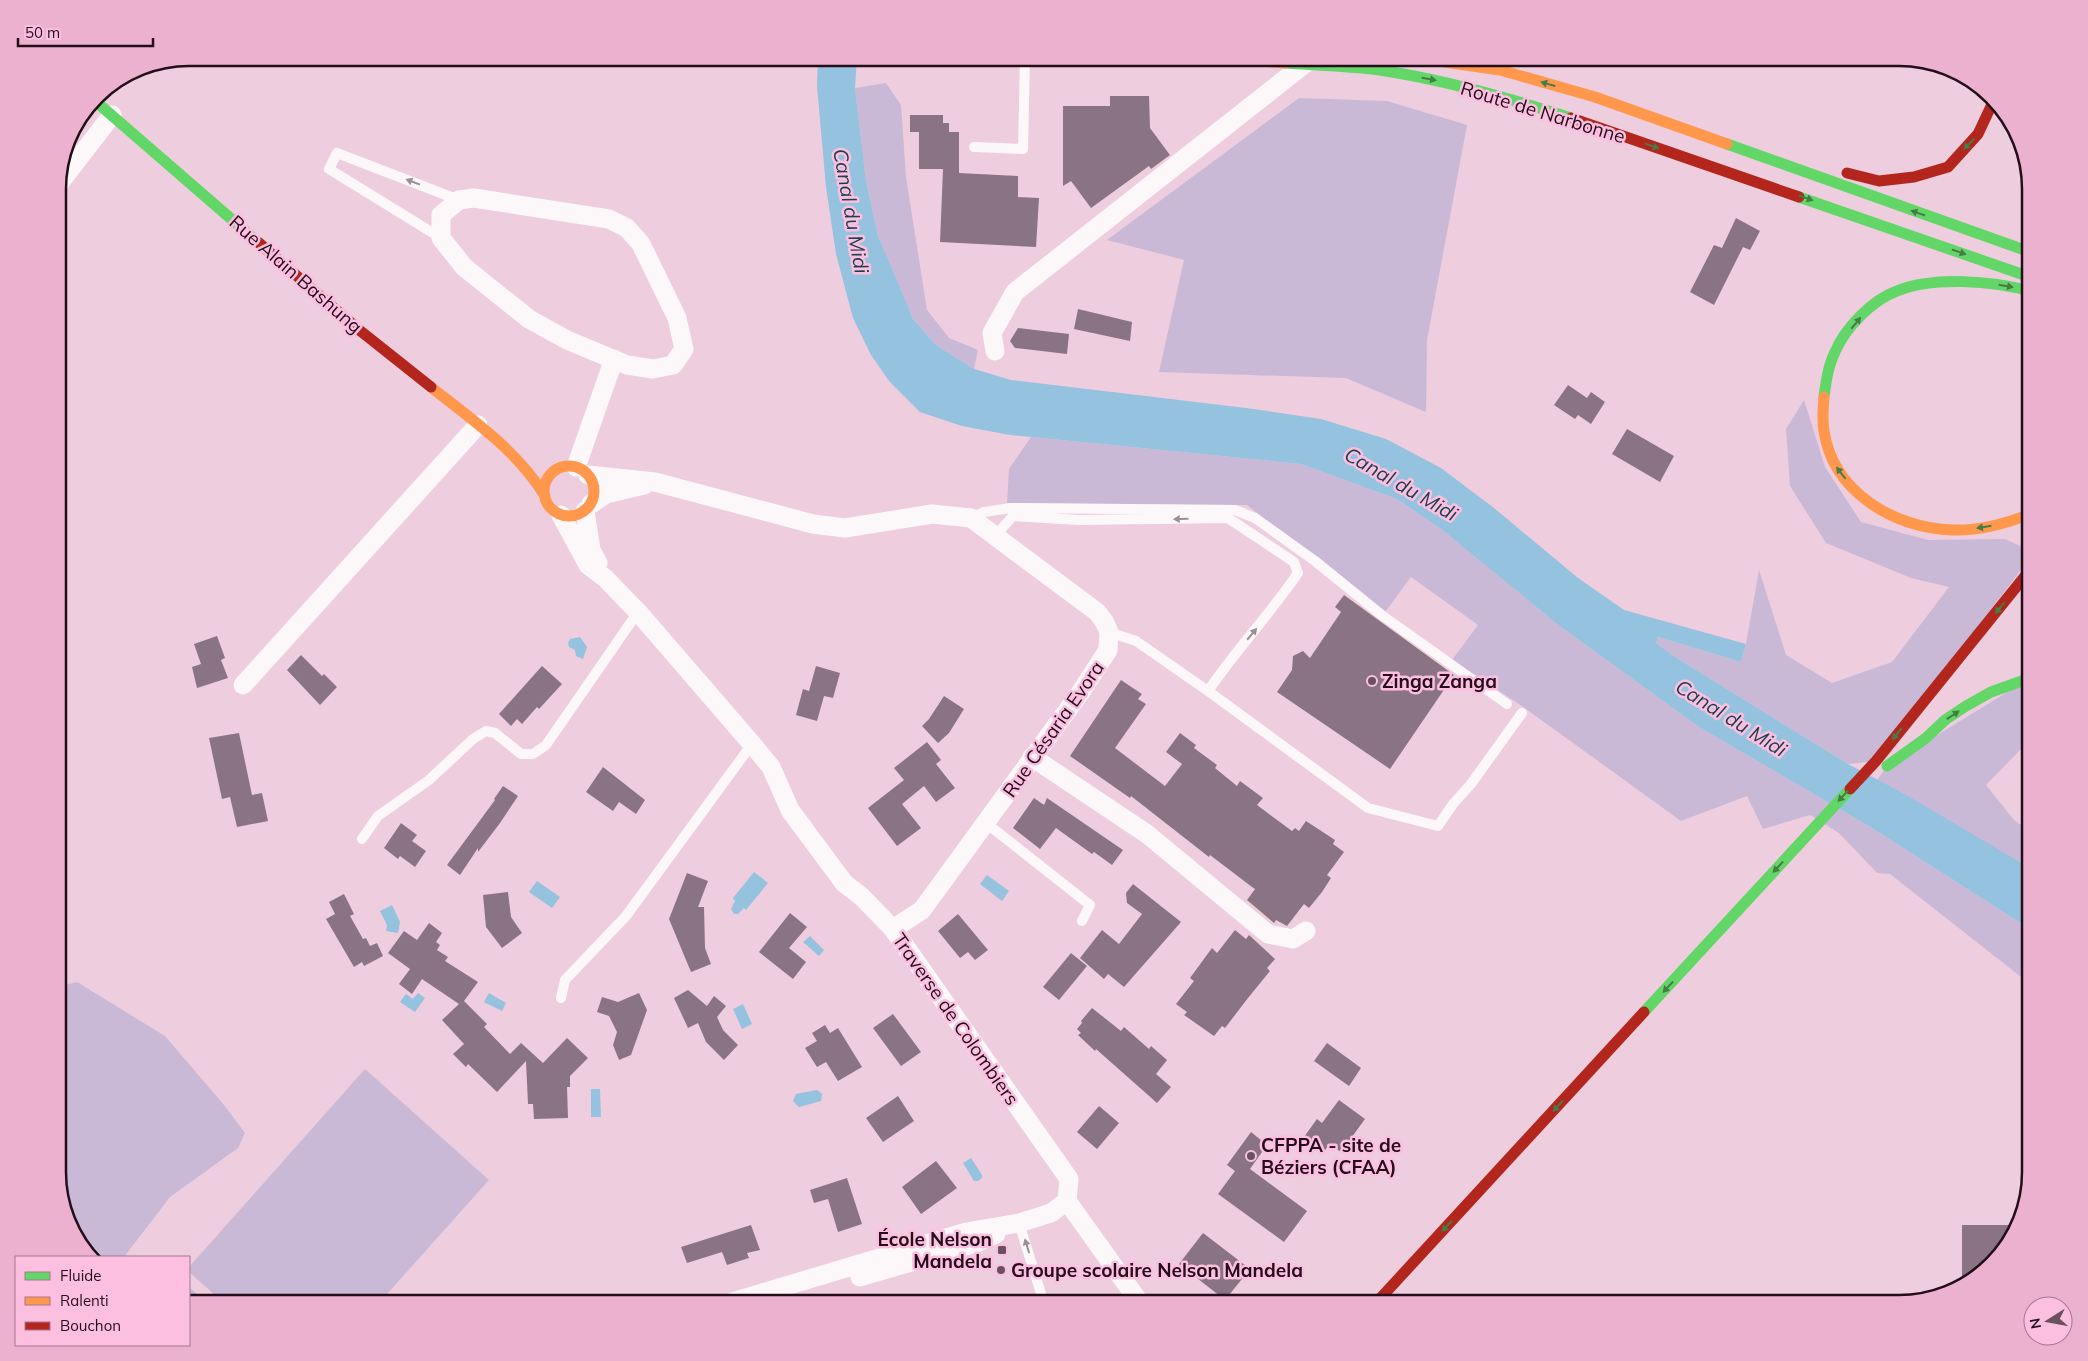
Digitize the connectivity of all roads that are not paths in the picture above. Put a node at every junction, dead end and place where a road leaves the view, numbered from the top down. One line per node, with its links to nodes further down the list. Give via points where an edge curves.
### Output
1 (1025, 66): 9 (lane, via 1023,148)
2 (1304, 66): 16 (street, via 1015,292 992,333)
3 (1352, 66): 14 (main road, Route de Narbonne, one-way to 14, via 1440,81 1531,105)
4 (1472, 66): 8 (main road, Route de Narbonne, one-way to 4, via 1595,97 1500,70)
5 (100, 105): 7 (main road, Rue Alain Bashung)
6 (1990, 107): 8 (main road, one-way to 8, via 1978,134 1948,166 1914,177 1879,181)
7 (112, 115): 10 (street); 18 (main road, Rue Alain Bashung, via 358,329)
8 (1680, 127): 13 (main road, Route de Narbonne, one-way to 8)
9 (974, 147)
10 (67, 173)
11 (458, 200): 12 (street, via 440,215); 12 (lane, one-way to 12, via 337,153 329,169); 17 (street, via 474,198 609,219 627,228 641,244 677,318 684,349 673,365 653,369 627,365)
12 (441, 238): 17 (street, via 464,267 529,319 567,340)
13 (2022, 249)
14 (2022, 274)
15 (2022, 290): 28 (main road, one-way to 15, via 2008,524 1972,529 1924,528 1886,514 1859,496 1835,466 1823,428 1826,383 1837,345 1863,315 1895,291 1935,282 1975,281)
16 (995, 351)
17 (614, 359): 22 (street)
18 (478, 425): 19 (main road, Rue Alain Bashung); 36 (street)
19 (502, 444): 20 (main road, Rue Alain Bashung); 24 (main road, Rue Alain Bashung, via 532,475)
20 (531, 458)
21 (547, 462): 22 (main road)
22 (576, 469): 23 (street); 24 (main road, via 550,475 544,488); 25 (main road, via 594,489)
23 (655, 482): 25 (street, via 606,494); 27 (street, via 813,524 844,528 932,514)
24 (545, 496): 26 (main road, via 553,510)
25 (588, 508): 26 (main road, via 569,516); 30 (street, Traverse de Colombiers, via 591,550)
26 (561, 515): 30 (street, Traverse de Colombiers, via 588,565)
27 (971, 518): 29 (street); 38 (lane, via 984,512 1011,508 1236,510 1255,518 1383,616)
28 (2022, 518)
29 (995, 536): 34 (street, via 1097,612); 37 (lane, one-way to 29, via 1298,573 1294,562 1228,518 1079,520 1013,516)
30 (605, 578): 33 (street, Traverse de Colombiers)
31 (2022, 580): 42 (main road, one-way to 42)
32 (2022, 597): 42 (main road)
33 (638, 612): 40 (street, Traverse de Colombiers); 45 (lane, via 546,745 533,754 521,754 496,733 486,731 429,780 378,816)
34 (1109, 632): 37 (lane, via 1136,641); 41 (street, Rue Césaria Evora, via 1108,650)
35 (2022, 681): 42 (main road, one-way to 35, via 1926,738 1966,706 1991,692)
36 (243, 684)
37 (1208, 691): 39 (lane, via 1368,808 1438,826)
38 (1507, 704)
39 (1522, 713)
40 (752, 744): 47 (street, Traverse de Colombiers, via 770,766 790,810 844,883); 49 (lane, via 626,916 566,980)
41 (1032, 757): 43 (street, Rue Césaria Evora); 48 (street, via 1147,834 1268,934 1292,938)
42 (1881, 763): 44 (main road)
43 (986, 823): 46 (lane, via 1090,905); 47 (street, Rue Césaria Evora, via 922,910)
44 (1815, 835): 52 (main road, one-way to 52); 59 (main road)
45 (362, 839)
46 (1082, 921)
47 (893, 929): 50 (street, Traverse de Colombiers, via 1069,1179)
48 (1306, 931)
49 (561, 998)
50 (1067, 1201): 51 (street, via 1051,1213); 56 (street)
51 (1020, 1223): 53 (street, via 966,1232); 54 (street, via 976,1243); 55 (lane, one-way to 51)
52 (1419, 1256): 57 (street); 58 (main road)
53 (759, 1295)
54 (799, 1295)
55 (1041, 1295)
56 (1134, 1295)
57 (1381, 1295)
58 (1384, 1295)
59 (1399, 1295)

